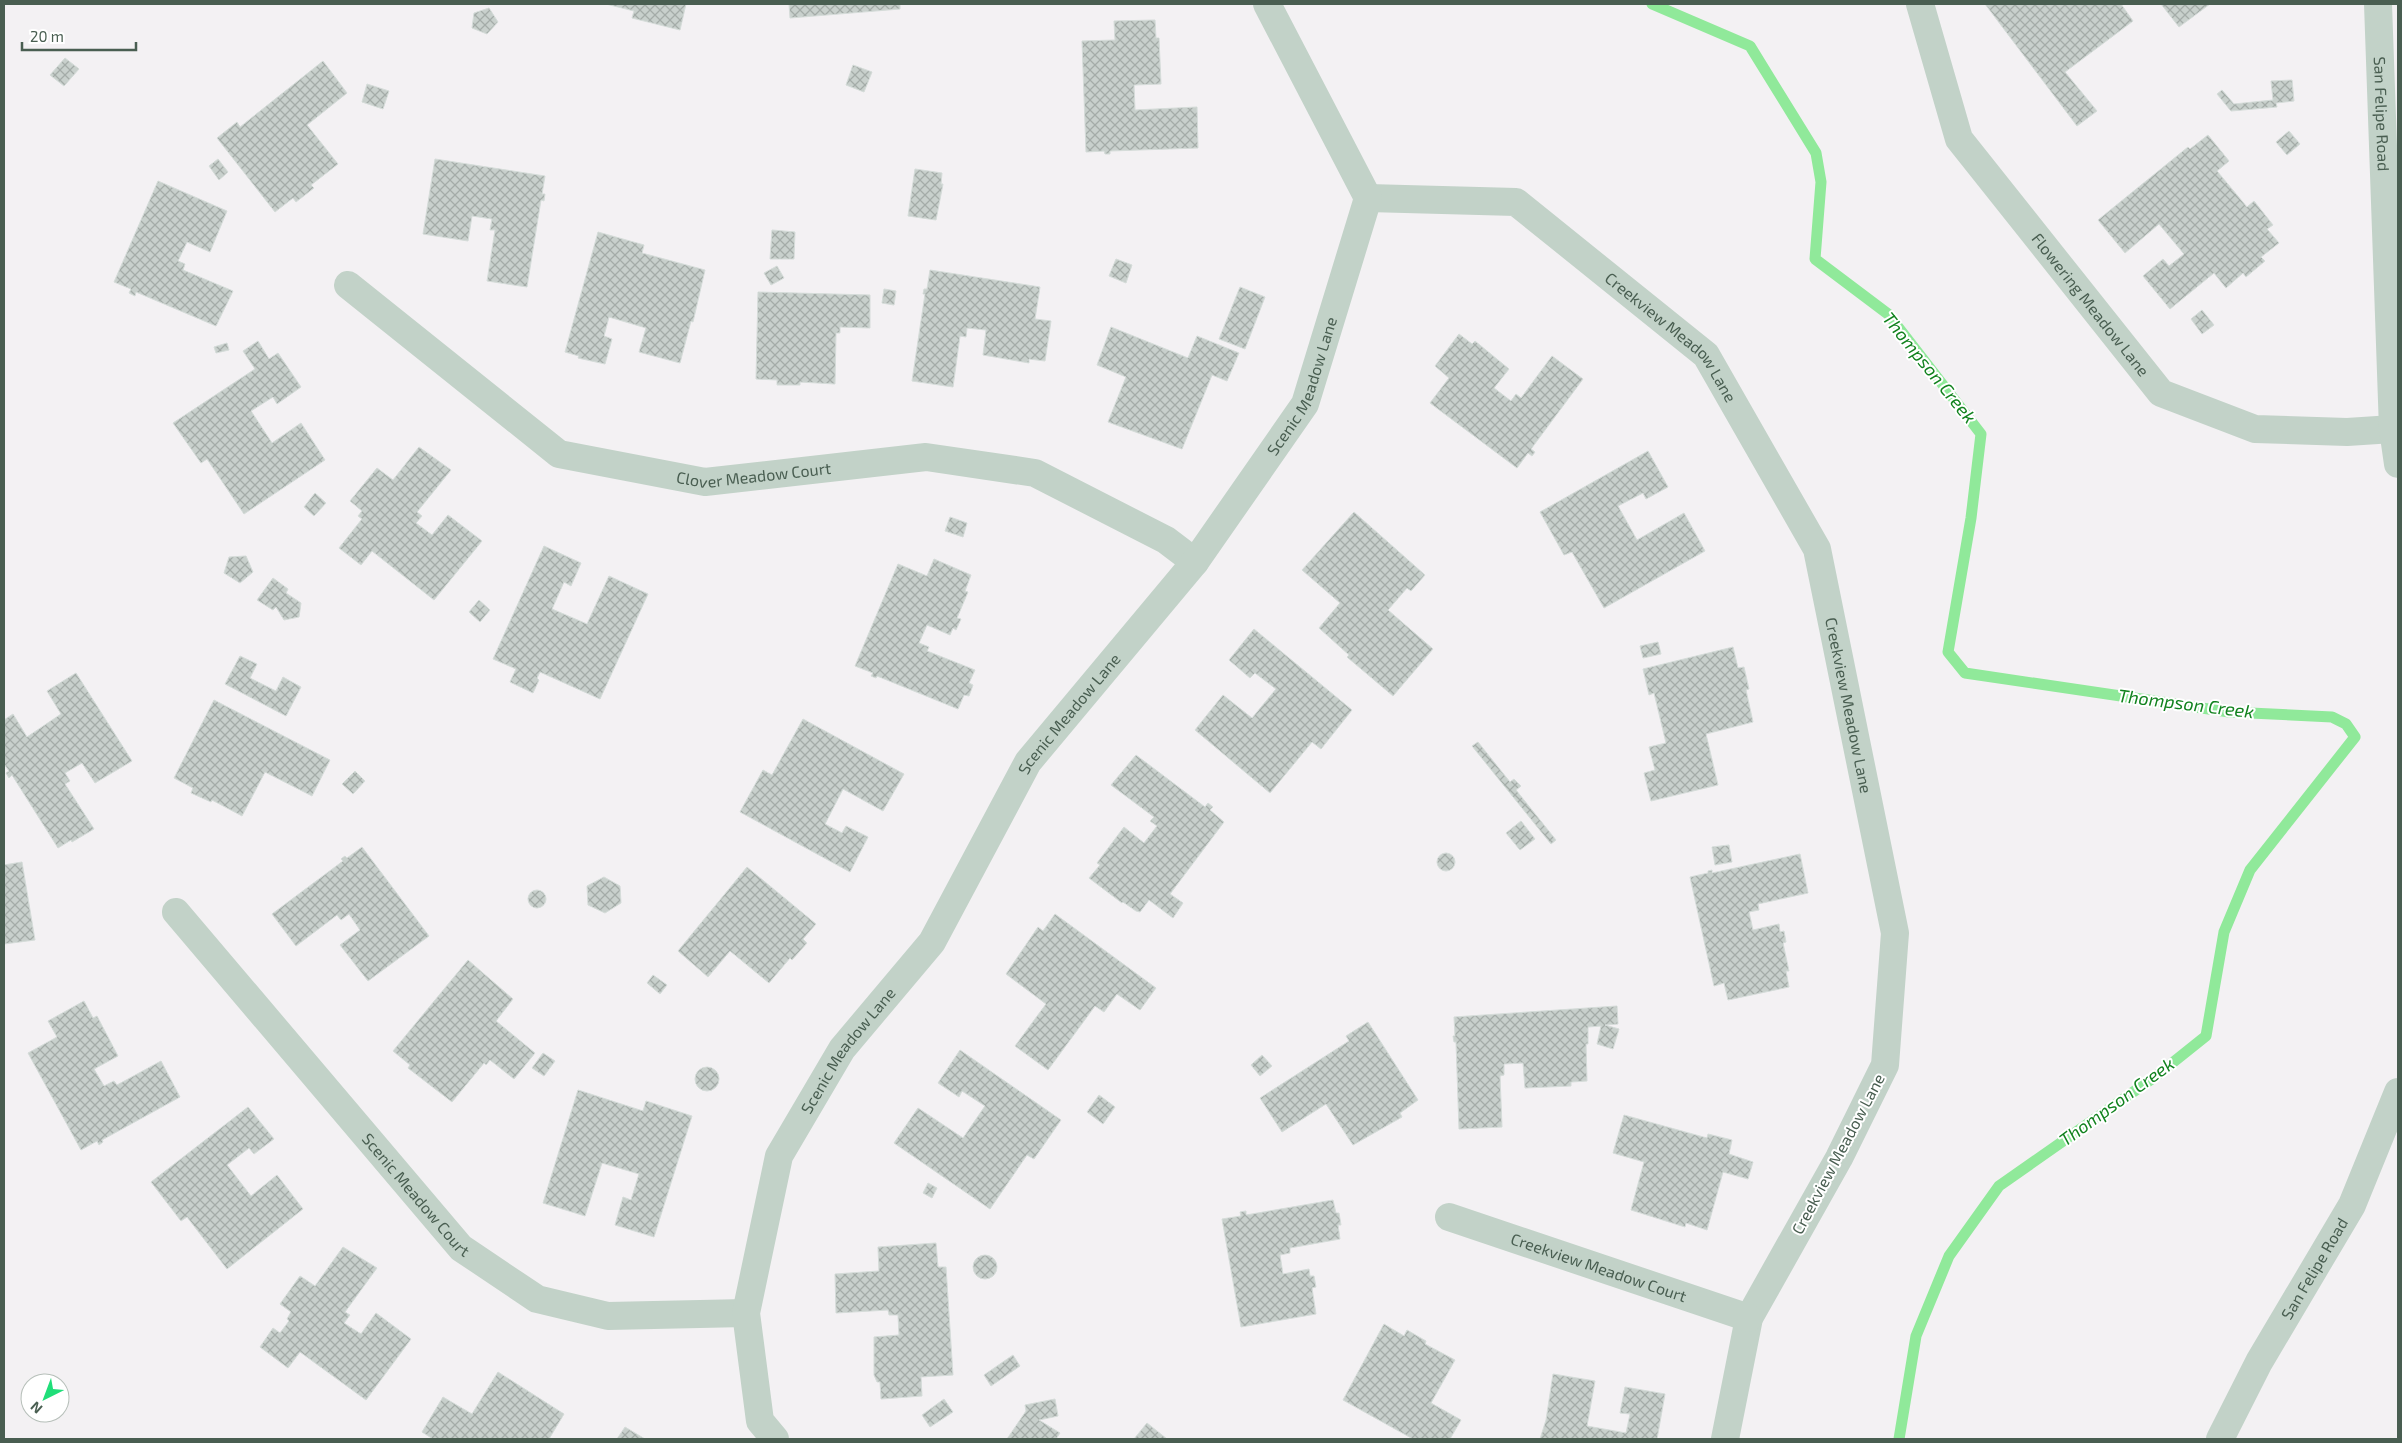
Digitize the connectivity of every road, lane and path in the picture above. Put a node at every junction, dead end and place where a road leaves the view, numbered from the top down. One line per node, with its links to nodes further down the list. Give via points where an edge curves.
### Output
1 (1267, 4): 4 (street)
2 (1920, 4): 6 (street, Flowering Meadow Lane, via 1959,138 2161,394 2255,428 2347,432)
3 (2378, 4): 6 (street, San Felipe Road)
4 (1368, 198): 8 (street, Scenic Meadow Lane, via 1305,404); 13 (street, Creekview Meadow Lane, via 1516,202 1706,355 1817,549 1895,933 1885,1065 1839,1158)
5 (348, 285): 8 (street, Clover Meadow Court, via 560,454 705,482 926,457 1035,473 1166,540)
6 (2393, 429): 7 (street, San Felipe Road)
7 (2398, 464)
8 (1195, 562): 12 (street, Scenic Meadow Lane, via 1028,762 932,942 842,1049 779,1156)
9 (176, 912): 12 (street, Scenic Meadow Court, via 462,1248 537,1299 608,1316)
10 (2398, 1092): 16 (street, San Felipe Road, via 2352,1205 2259,1362)
11 (1449, 1217): 13 (street, Creekview Meadow Court)
12 (746, 1313): 14 (street, Scenic Meadow Lane, via 760,1421)
13 (1749, 1318): 15 (street, Creekview Meadow Lane)
14 (775, 1439)
15 (1724, 1439)
16 (2220, 1439)

